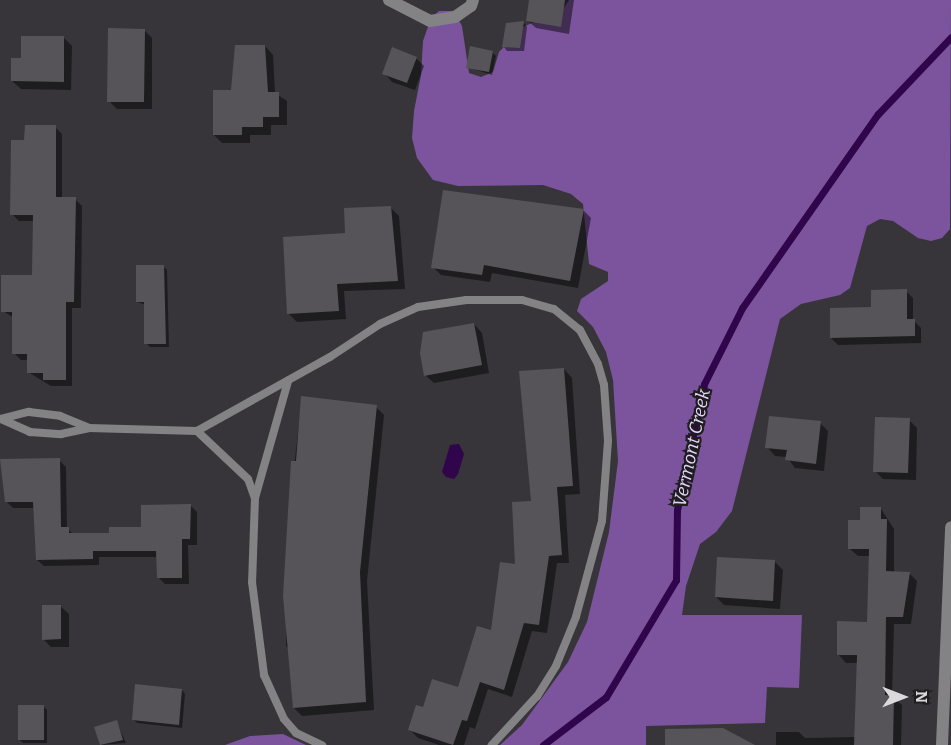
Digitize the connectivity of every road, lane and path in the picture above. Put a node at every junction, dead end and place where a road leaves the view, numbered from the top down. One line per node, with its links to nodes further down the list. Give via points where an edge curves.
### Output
1 (389, 0): 2 (street, via 430,21 455,17)
2 (473, 0)
3 (288, 381): 6 (lane); 7 (lane); 10 (lane, via 380,324 418,307 447,302 540,303 567,318 584,339 604,385 608,441 602,521 576,617 556,666 537,696)
4 (1, 419): 5 (lane, via 30,432 61,434); 5 (lane, via 29,412 60,416)
5 (89, 428): 6 (lane)
6 (197, 431): 7 (lane, via 248,479)
7 (255, 498): 9 (lane, via 252,582 264,675 284,719 296,733)
8 (951, 527): 11 (street)
9 (322, 745)
10 (492, 745)
11 (942, 745)

